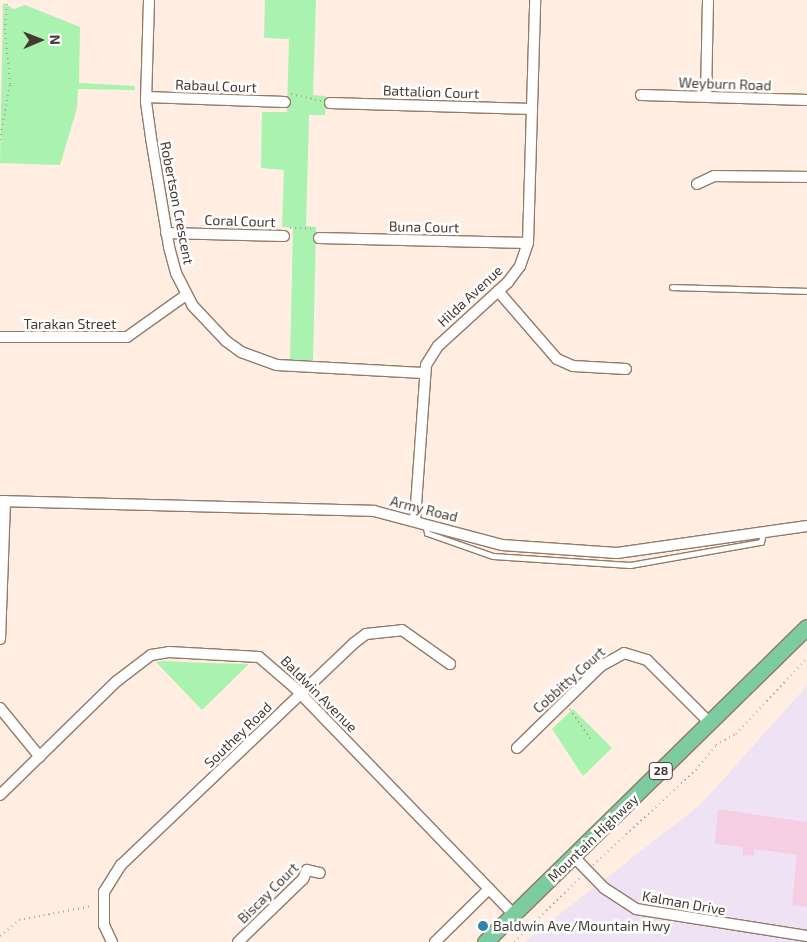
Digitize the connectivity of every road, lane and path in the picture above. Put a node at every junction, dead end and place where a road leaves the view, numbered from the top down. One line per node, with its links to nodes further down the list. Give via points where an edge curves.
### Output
1 (149, 0): 7 (street, Robertson Crescent)
2 (535, 0): 11 (street, Hilda Avenue)
3 (708, 0): 6 (street)
4 (7, 4): 12 (path, via 4,30 10,84)
5 (641, 95): 6 (street, Weyburn Road)
6 (706, 96): 9 (street, Weyburn Road)
7 (146, 97): 8 (street, Rabaul Court); 16 (street, Robertson Crescent)
8 (286, 98): 10 (path)
9 (807, 100)
10 (330, 103): 11 (street, Battalion Court)
11 (532, 108): 18 (street, Hilda Avenue)
12 (0, 140)
13 (807, 177): 14 (street, via 714,176)
14 (697, 184)
15 (283, 232): 16 (street, Coral Court); 17 (path)
16 (166, 233): 22 (street, Robertson Crescent)
17 (318, 233): 18 (street, Buna Court)
18 (528, 243): 20 (street, Hilda Avenue, via 520,266)
19 (672, 287): 21 (lane)
20 (498, 291): 24 (street, via 557,359 574,366); 25 (street, Hilda Avenue, via 438,346)
21 (807, 291)
22 (186, 295): 23 (street, Tarakan Street, via 127,337); 25 (street, Robertson Crescent, via 212,330 259,359 296,368)
23 (0, 337)
24 (626, 369)
25 (423, 373): 27 (street, Hilda Avenue)
26 (2, 501): 27 (street, Army Road, via 374,511); 30 (street)
27 (414, 519): 28 (street, Army Road, via 502,545 617,552)
28 (807, 526)
29 (807, 627): 36 (main road, Mountain Highway / 28)
30 (0, 640)
31 (807, 658): 42 (path, via 741,729 710,751 696,770)
32 (450, 664): 33 (street, Southey Road, via 409,632 382,629 366,634 354,643)
33 (301, 694): 39 (street, Baldwin Avenue, via 271,664 259,658 179,652 151,654 118,681); 45 (street, Baldwin Avenue); 50 (street, Southey Road, via 121,865 104,892 104,925)
34 (0, 708): 39 (street)
35 (570, 709): 37 (path)
36 (710, 723): 38 (street, Cobbitty Court, via 647,660 624,653 601,666); 41 (main road, Mountain Highway / 28)
37 (590, 739)
38 (517, 748)
39 (40, 757): 40 (street, Baldwin Avenue)
40 (0, 795)
41 (574, 857): 47 (main road, Mountain Highway / 28); 49 (street, Kalman Drive, via 604,888 636,909)
42 (596, 862)
43 (320, 873): 51 (street, Biscay Court, via 307,870 303,879)
44 (578, 879): 54 (path)
45 (489, 889): 47 (street, Baldwin Avenue); 52 (street)
46 (92, 906): 48 (path, via 19,920)
47 (513, 914): 53 (main road, Mountain Highway / 28)
48 (0, 936)
49 (807, 936)
50 (112, 942)
51 (238, 942)
52 (435, 942)
53 (485, 942)
54 (514, 942)

